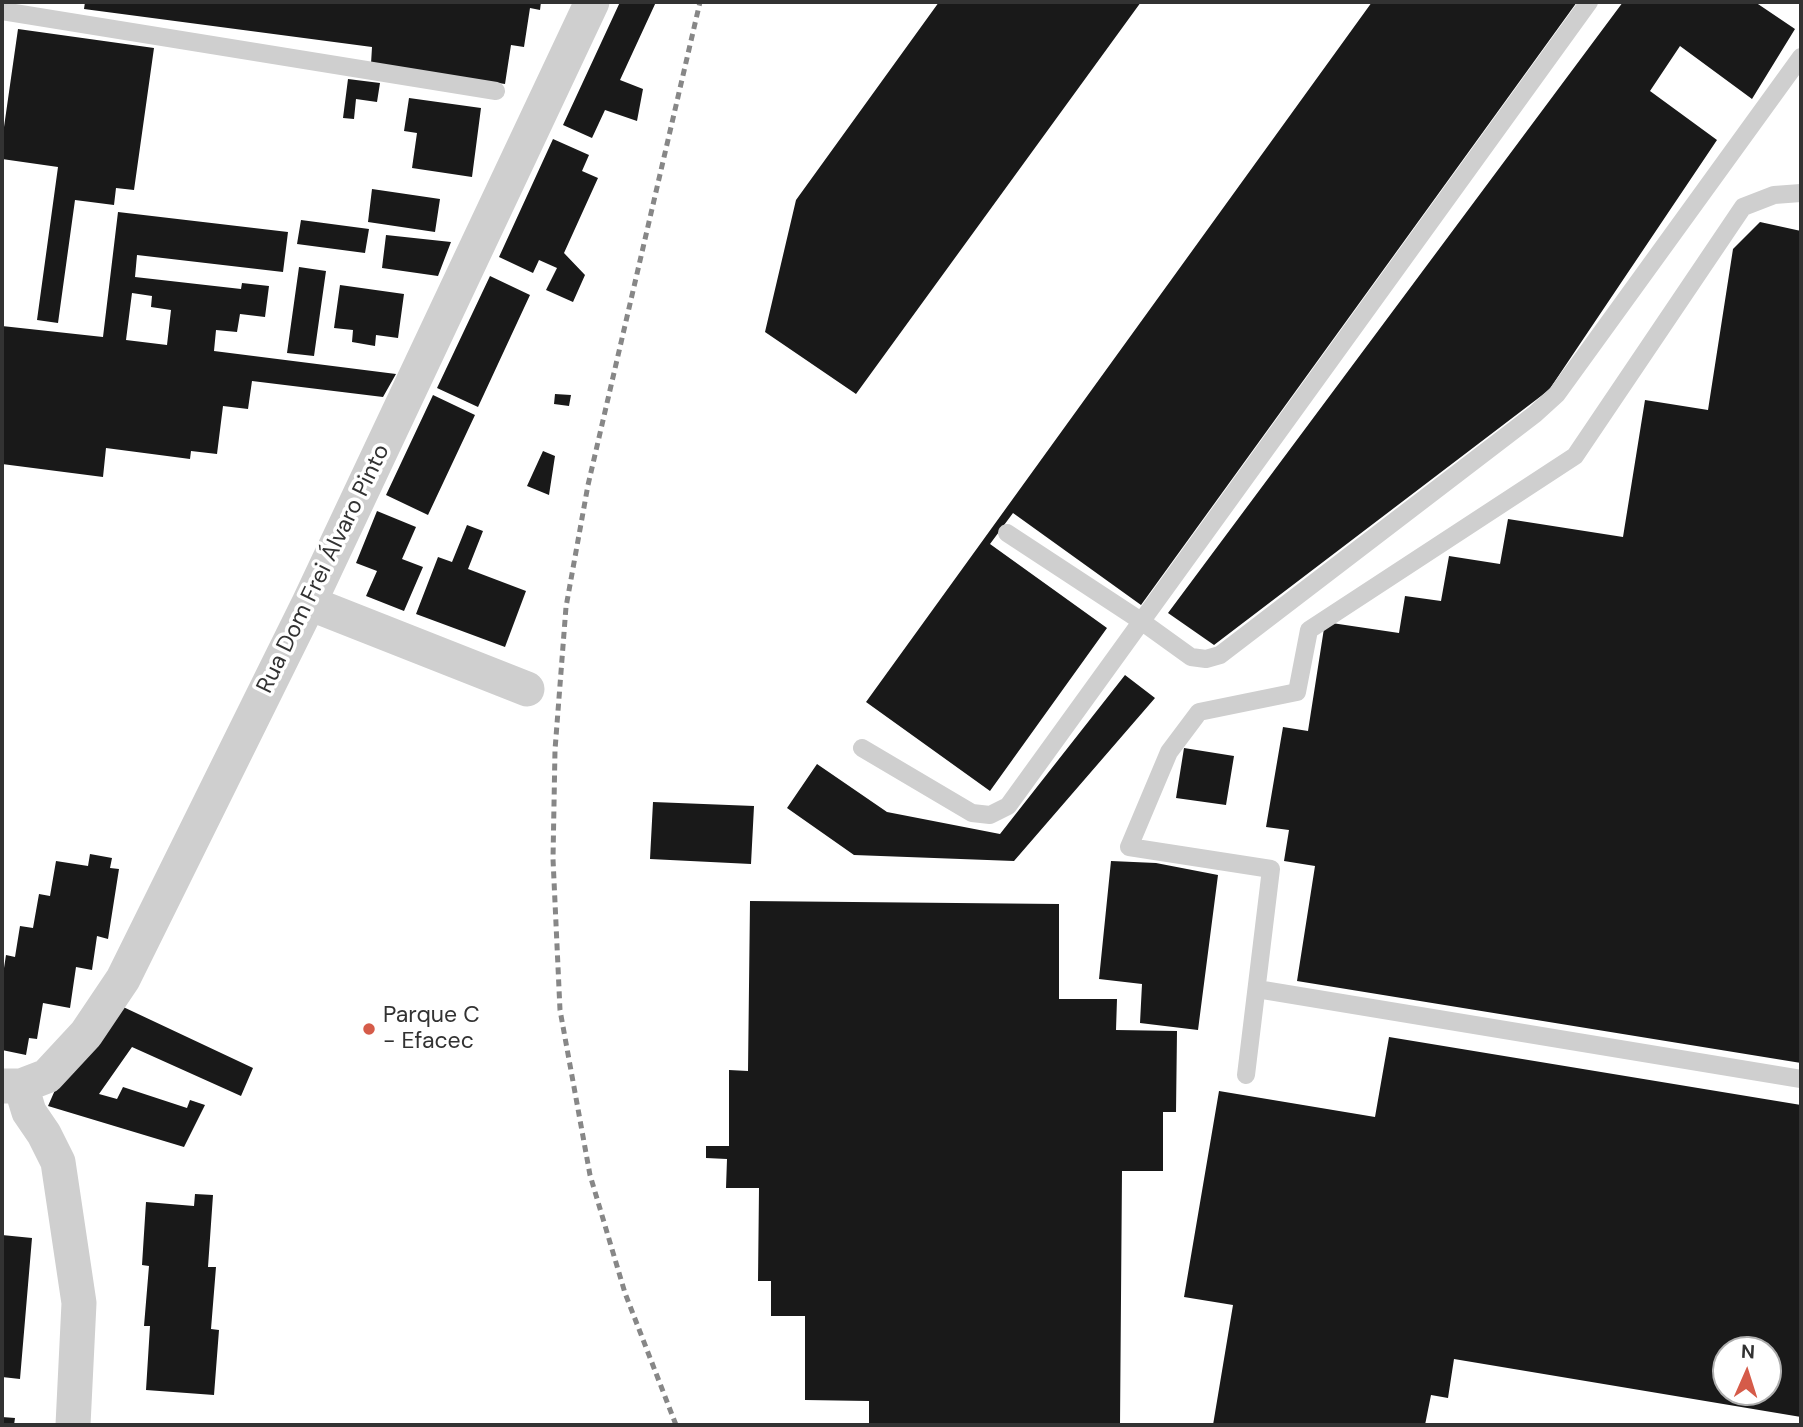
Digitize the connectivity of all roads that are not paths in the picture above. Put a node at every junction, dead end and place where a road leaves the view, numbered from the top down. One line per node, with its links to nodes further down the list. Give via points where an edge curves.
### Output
1 (592, 2): 8 (street, Rua Dom Frei Álvaro Pinto)
2 (1589, 2): 9 (lane)
3 (2, 11): 5 (lane)
4 (1801, 57): 9 (lane, via 1558,394 1535,414 1220,655 1191,657)
5 (496, 91)
6 (1801, 193): 12 (lane, via 1774,195 1743,207 1576,456 1309,631 1297,692 1199,712 1169,751 1129,847 1270,870)
7 (1007, 533): 9 (lane)
8 (309, 603): 10 (street); 15 (street, Rua Dom Frei Álvaro Pinto, via 123,979 86,1034 47,1076)
9 (1141, 621): 11 (lane, via 1008,806 990,815 972,813)
10 (527, 689)
11 (862, 748)
12 (1257, 989): 13 (lane); 14 (lane)
13 (1246, 1075)
14 (1801, 1079)
15 (11, 1086): 16 (street, via 58,1162 79,1303)
16 (73, 1425)

